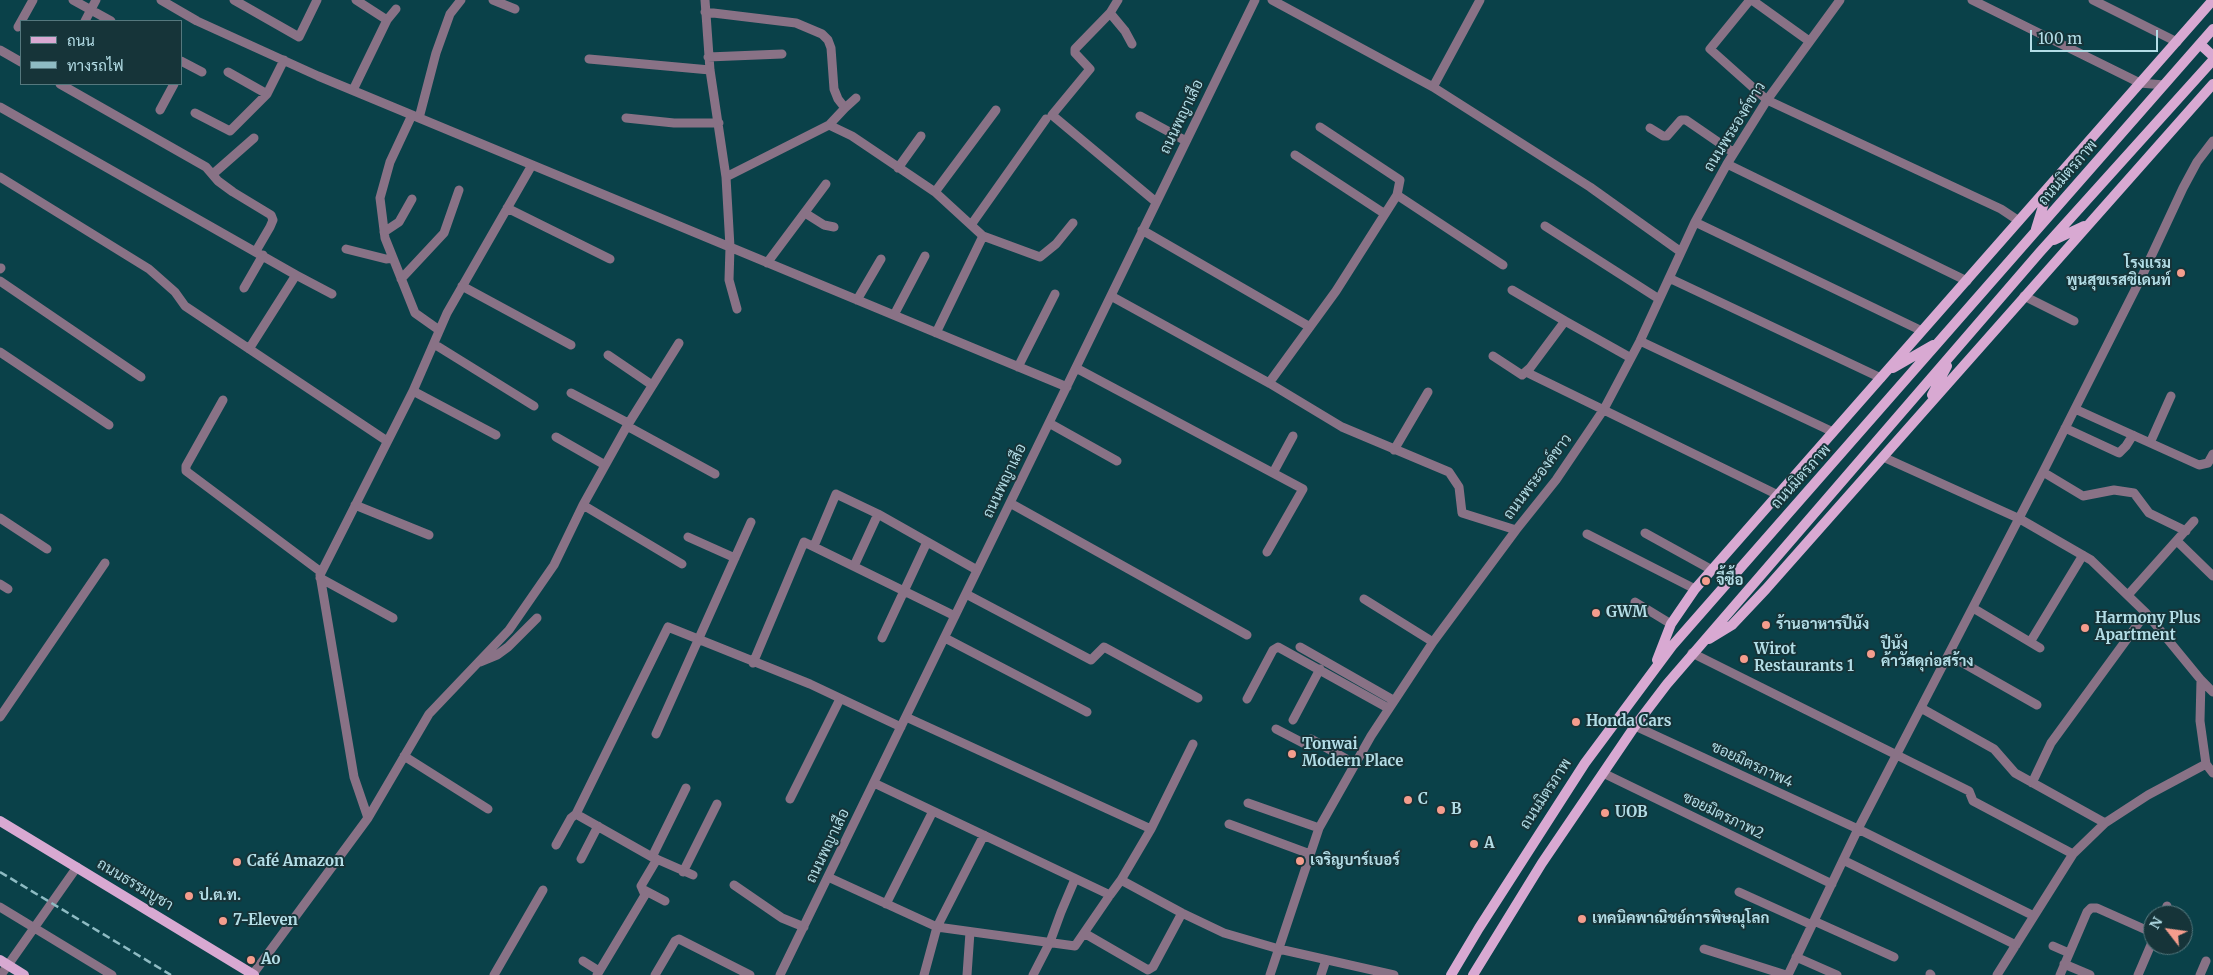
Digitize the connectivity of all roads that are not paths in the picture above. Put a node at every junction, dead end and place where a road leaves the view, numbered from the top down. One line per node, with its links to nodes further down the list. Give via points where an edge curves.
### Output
1 (33, 0): 25 (street)
2 (73, 0): 22 (street)
3 (96, 0): 22 (street)
4 (161, 0): 41 (street, via 197,21)
5 (234, 0): 6 (street, via 299,37)
6 (317, 0)
7 (356, 0): 28 (street)
8 (461, 0): 64 (street, via 450,14)
9 (494, 0): 21 (street)
10 (705, 0): 23 (street)
11 (1118, 0): 24 (street)
12 (1255, 0): 74 (street, ถนนพญาเสือ)
13 (1272, 0): 53 (street)
14 (1480, 0): 53 (street)
15 (1751, 0): 32 (street); 58 (street, via 1710,49)
16 (1840, 0): 32 (street, ถนนพระองค์ขาว)
17 (1972, 0): 48 (street)
18 (2093, 0): 33 (street)
19 (2213, 0): 33 (main road)
20 (396, 9): 28 (street)
21 (515, 9)
22 (91, 10): 26 (street); 27 (street)
23 (705, 12): 39 (street); 60 (street, via 796,23 820,32 831,48 834,89)
24 (1110, 13): 34 (street); 90 (street, via 1075,50 1090,69 1052,115)
25 (22, 20)
26 (86, 20)
27 (109, 20)
28 (387, 20): 54 (street)
29 (20, 23): 30 (street)
30 (18, 27)
31 (2213, 29): 35 (main road, ถนนมิตรภาพ)
32 (1809, 41): 58 (street, ถนนพระองค์ขาว)
33 (2177, 42): 48 (main road)
34 (1132, 44)
35 (2200, 44): 38 (main road); 52 (main road, ถนนมิตรภาพ)
36 (0, 50): 43 (street)
37 (782, 54): 39 (street)
38 (2213, 56)
39 (708, 57): 45 (street)
40 (589, 59): 45 (street)
41 (284, 60): 54 (street); 55 (street)
42 (2213, 60): 57 (main road, ถนนมิตรภาพ)
43 (20, 61)
44 (183, 65): 46 (street)
45 (710, 70): 68 (street)
46 (202, 72)
47 (228, 72): 55 (street)
48 (2140, 84): 52 (street); 85 (main road)
49 (2213, 84): 97 (main road)
50 (62, 85): 81 (street)
51 (173, 85): 61 (street)
52 (2164, 85): 57 (main road); 103 (main road, ถนนมิตรภาพ)
53 (1433, 86): 109 (street, via 1590,187)
54 (353, 90): 64 (street)
55 (267, 94): 63 (street, via 230,131)
56 (856, 98): 60 (street)
57 (2178, 98): 106 (main road, ถนนมิตรภาพ)
58 (1767, 100): 76 (street, ถนนพระองค์ขาว); 94 (street, via 2001,209)
59 (0, 107): 111 (street)
60 (845, 108): 69 (street)
61 (160, 110)
62 (996, 110): 87 (street)
63 (195, 113)
64 (415, 116): 79 (street); 102 (street, via 390,162 380,198)
65 (1140, 116): 74 (street)
66 (626, 118): 68 (street)
67 (1046, 120): 98 (street)
68 (719, 123): 83 (street)
69 (830, 124): 80 (street); 83 (street)
70 (1320, 127): 88 (street, via 1400,180)
71 (1650, 128): 76 (street, via 1667,136 1681,120 1686,120)
72 (921, 136): 80 (street)
73 (254, 138): 81 (street)
74 (1186, 141): 90 (street, ถนนพญาเสือ)
75 (2213, 142): 166 (street, via 2183,188)
76 (1734, 153): 78 (street, ถนนพระองค์ขาว)
77 (1295, 155): 93 (street)
78 (1727, 164): 95 (street, ถนนพระองค์ขาว); 122 (street)
79 (532, 165): 91 (street); 107 (street)
80 (898, 168): 87 (street)
81 (213, 174): 111 (street, via 233,192 271,215 270,227)
82 (0, 177): 145 (street, via 150,270 186,306)
83 (726, 177): 107 (street)
84 (826, 184): 92 (street)
85 (2049, 187): 94 (main road); 103 (main road)
86 (458, 190): 120 (street, via 444,233)
87 (935, 192): 98 (street)
88 (1397, 196): 93 (street); 117 (street)
89 (412, 199): 102 (street, via 404,217)
90 (1156, 202): 101 (street, ถนนพญาเสือ)
91 (507, 208): 114 (street); 123 (street)
92 (805, 213): 100 (street); 116 (street)
93 (1385, 214): 136 (street)
94 (2019, 221): 122 (main road)
95 (1695, 222): 109 (street, ถนนพระองค์ขาว); 138 (street)
96 (1073, 223): 104 (street, via 1040,257)
97 (2089, 224): 106 (main road); 129 (main road)
98 (971, 225): 104 (street)
99 (1545, 226): 130 (street)
100 (834, 227)
101 (1142, 230): 128 (street, ถนนพญาเสือ); 136 (street)
102 (384, 232): 113 (street)
103 (2036, 232): 105 (main road, ถนนมิตรภาพ)
104 (983, 236): 139 (street)
105 (2028, 241): 110 (main road); 140 (main road, ถนนมิตรภาพ)
106 (2048, 243): 110 (main road, ถนนมิตรภาพ)
107 (730, 247): 116 (street); 132 (street, via 729,280)
108 (346, 249): 113 (street)
109 (1681, 252): 119 (street, ถนนพระองค์ขาว)
110 (2040, 252): 146 (main road, ถนนมิตรภาพ)
111 (259, 253): 118 (street); 124 (street)
112 (925, 256): 133 (street)
113 (393, 258): 120 (street)
114 (610, 259)
115 (881, 259): 131 (street)
116 (767, 263): 131 (street)
117 (1504, 265)
118 (296, 275): 126 (street); 145 (street)
119 (1669, 278): 130 (street, ถนนพระองค์ขาว); 154 (street)
120 (401, 279): 137 (street, via 415,313)
121 (0, 281): 155 (street)
122 (1966, 281): 138 (main road)
123 (462, 286): 137 (street); 144 (street)
124 (244, 288)
125 (1512, 290): 134 (street)
126 (332, 294)
127 (1055, 294): 151 (street)
128 (1111, 296): 152 (street, ถนนพญาเสือ); 156 (street)
129 (2024, 296): 135 (street); 165 (main road)
130 (1659, 299): 141 (street, ถนนพระองค์ขาว)
131 (857, 300): 133 (street)
132 (737, 310)
133 (894, 315): 139 (street)
134 (1565, 320): 150 (street); 153 (street)
135 (2074, 321)
136 (1310, 327): 156 (street)
137 (440, 330): 143 (street)
138 (1922, 331): 154 (main road)
139 (936, 333): 151 (street)
140 (1942, 340): 154 (main road); 244 (main road, ถนนมิตรภาพ)
141 (1640, 341): 150 (street, ถนนพระองค์ขาว); 172 (street)
142 (679, 343): 157 (street)
143 (434, 344): 159 (street); 164 (street)
144 (571, 344)
145 (249, 348): 177 (street)
146 (1954, 351): 165 (main road); 236 (main road, ถนนมิตรภาพ)
147 (0, 352): 170 (street)
148 (608, 355): 157 (street)
149 (1493, 356): 153 (street, via 1519,374)
150 (1631, 358): 167 (street, ถนนพระองค์ขาว)
151 (1018, 367): 158 (street)
152 (1076, 368): 158 (street, ถนนพญาเสือ); 185 (street)
153 (1526, 372): 167 (street)
154 (1883, 375): 172 (main road)
155 (141, 377)
156 (1269, 383): 179 (street, via 1342,427)
157 (652, 385): 169 (street)
158 (1067, 387): 168 (street, ถนนพญาเสือ)
159 (413, 391): 173 (street); 177 (street)
160 (1428, 392): 179 (street)
161 (571, 393): 169 (street)
162 (2171, 396): 178 (street)
163 (223, 400): 214 (street, via 186,471)
164 (534, 406)
165 (1926, 408): 181 (main road)
166 (2075, 408): 171 (street); 174 (street)
167 (1604, 409): 187 (street); 196 (street, ถนนพระองค์ขาว, via 1556,480)
168 (1049, 423): 182 (street); 188 (street, ถนนพญาเสือ)
169 (627, 424): 183 (street); 186 (street)
170 (109, 425)
171 (2065, 428): 174 (street, via 2118,453); 184 (street)
172 (1833, 432): 187 (main road)
173 (496, 435)
174 (2133, 435): 178 (street)
175 (1293, 436): 185 (street)
176 (556, 438): 183 (street)
177 (387, 441): 189 (street)
178 (2150, 443): 180 (street, via 2199,465 2208,463)
179 (1394, 450): 196 (street, via 1449,472 1459,487 1462,513)
180 (2213, 454)
181 (1882, 457): 193 (street); 236 (main road, via 1732,625)
182 (1117, 461)
183 (605, 465): 190 (street)
184 (2043, 472): 193 (street); 197 (street, via 2083,496 2114,490 2134,493 2150,513)
185 (1273, 473): 206 (street, via 1303,489)
186 (715, 474)
187 (1778, 495): 213 (main road)
188 (1010, 503): 212 (street, ถนนพญาเสือ); 230 (street)
189 (355, 505): 200 (street); 214 (street)
190 (583, 505): 210 (street); 241 (street, via 554,565 509,630)
191 (878, 514): 203 (street); 204 (street, via 836,494); 211 (street)
192 (0, 518): 205 (street)
193 (2020, 519): 207 (street); 224 (street)
194 (751, 522): 208 (street)
195 (2194, 522): 197 (street)
196 (1516, 530): 235 (street, ถนนพระองค์ขาว)
197 (2186, 531): 202 (street)
198 (1645, 533): 213 (street)
199 (1587, 534): 218 (street)
200 (429, 535)
201 (688, 537): 208 (street)
202 (2177, 541): 215 (street); 221 (street)
203 (927, 542): 212 (street); 219 (street)
204 (814, 546): 211 (street); 242 (street, via 804,542)
205 (47, 549)
206 (1267, 552)
207 (2082, 555): 221 (street); 233 (street)
208 (735, 558): 234 (street)
209 (105, 563): 254 (street)
210 (682, 564)
211 (854, 566): 219 (street)
212 (977, 570): 220 (street, ถนนพญาเสือ)
213 (1712, 570): 218 (main road)
214 (321, 575): 227 (street); 277 (street, via 354,777)
215 (2213, 576)
216 (0, 584): 217 (street)
217 (8, 589)
218 (1695, 589): 229 (main road)
219 (904, 591): 226 (street); 231 (street)
220 (966, 594): 226 (street, ถนนพญาเสือ); 247 (street, via 1090,660 1104,647)
221 (2128, 595): 225 (street)
222 (1364, 599): 235 (street)
223 (1635, 602): 229 (street)
224 (1973, 608): 238 (street); 240 (street)
225 (2146, 613): 245 (street); 269 (street, via 2051,743)
226 (955, 616): 232 (street, ถนนพญาเสือ)
227 (393, 618)
228 (537, 618): 241 (street, via 502,651)
229 (1671, 624): 244 (main road)
230 (1246, 635)
231 (882, 638)
232 (944, 638): 253 (street); 255 (street, ถนนพญาเสือ)
233 (2032, 639)
234 (699, 640): 242 (street); 260 (street); 276 (street, via 668,627)
235 (1433, 642): 250 (street, ถนนพระองค์ขาว)
236 (1700, 644): 239 (main road, ถนนมิตรภาพ)
237 (1300, 647): 250 (street)
238 (2040, 648)
239 (1692, 654): 257 (main road, ถนนมิตรภาพ); 262 (street)
240 (1949, 655): 251 (street); 252 (street)
241 (478, 663): 263 (street, via 429,714)
242 (753, 663): 248 (street)
243 (1320, 669): 249 (street, via 1281,648 1275,648); 250 (street); 256 (street)
244 (1653, 670): 345 (main road, ถนนมิตรภาพ, via 1585,763)
245 (2201, 680): 246 (street); 265 (street, via 2200,720)
246 (2213, 692)
247 (1198, 698)
248 (840, 699): 258 (street); 271 (street)
249 (1247, 699)
250 (1390, 704): 264 (street, ถนนพระองค์ขาว)
251 (2038, 705)
252 (1921, 708): 262 (street); 269 (street, via 1994,749 2015,774)
253 (1086, 712)
254 (0, 717)
255 (906, 717): 258 (street, ถนนพญาเสือ); 283 (street)
256 (1293, 720)
257 (1635, 726): 266 (main road, ถนนมิตรภาพ); 284 (street, ซอยมิตรภาพ4)
258 (901, 727): 268 (street, ถนนพญาเสือ)
259 (1276, 729): 264 (street, via 1303,743 1311,739)
260 (656, 734)
261 (1193, 744): 283 (street)
262 (1897, 755): 284 (street); 288 (street, via 1969,790 1972,801)
263 (404, 756): 274 (street); 277 (street)
264 (1355, 764): 282 (street, ถนนพระองค์ขาว)
265 (2206, 764): 267 (street); 279 (street)
266 (1603, 773): 298 (street, ซอยมิตรภาพ2); 346 (main road, ถนนมิตรภาพ)
267 (2213, 773)
268 (874, 783): 275 (street); 295 (street, ถนนพญาเสือ)
269 (2032, 783): 279 (street)
270 (686, 788): 289 (street)
271 (790, 799)
272 (1248, 803): 282 (street)
273 (717, 804): 293 (street)
274 (488, 809)
275 (933, 811): 285 (street); 305 (street)
276 (576, 814): 281 (street); 286 (street)
277 (368, 818): 334 (street)
278 (0, 821): 292 (main road, ถนนธรรมบูชา)
279 (2105, 823): 288 (street)
280 (1229, 824): 287 (street)
281 (598, 826): 289 (street); 290 (street)
282 (1319, 828): 287 (street, ถนนพระองค์ขาว)
283 (1151, 829): 297 (street)
284 (1858, 829): 291 (street); 308 (street, ซอยมิตรภาพ4)
285 (984, 836): 296 (street); 311 (street)
286 (556, 845)
287 (1310, 854): 319 (street, ถนนพระองค์ขาว)
288 (2073, 854): 308 (street)
289 (654, 858): 293 (street); 301 (street, via 641,886)
290 (581, 859)
291 (1843, 860): 298 (street); 317 (street)
292 (77, 867): 312 (street); 334 (main road, ถนนธรรมบูชา)
293 (683, 872): 294 (street)
294 (693, 876)
295 (828, 877): 305 (street); 310 (street, ถนนพญาเสือ)
296 (1075, 879): 303 (street); 316 (street)
297 (1121, 880): 303 (street); 307 (street)
298 (1832, 884): 309 (street)
299 (734, 885): 310 (street, via 782,918)
300 (543, 890): 335 (street)
301 (644, 890): 304 (street); 330 (street, via 645,894)
302 (1739, 892): 309 (street)
303 (1110, 895): 315 (street)
304 (665, 902)
305 (886, 904): 311 (street)
306 (0, 907): 312 (street)
307 (1182, 913): 315 (street, via 1153,967 1148,970); 319 (street, via 1224,933)
308 (2034, 916): 317 (street)
309 (1813, 923): 323 (street); 324 (street)
310 (804, 927): 338 (street, ถนนพญาเสือ)
311 (937, 927): 314 (street); 339 (street)
312 (35, 929): 328 (street); 333 (street)
313 (2143, 929): 321 (street, via 2091,908)
314 (970, 932): 316 (street); 340 (street)
315 (1084, 933): 316 (street, via 1074,946)
316 (1050, 942): 341 (street)
317 (2016, 945): 349 (street)
318 (2053, 946): 321 (street)
319 (1279, 949): 325 (street); 342 (street, ถนนพระองค์ขาว)
320 (1704, 949): 347 (street)
321 (2069, 953): 329 (street)
322 (2147, 955): 352 (street)
323 (1796, 957): 347 (street); 348 (street)
324 (1894, 957)
325 (1326, 960): 343 (street); 344 (street)
326 (2206, 960): 353 (street)
327 (583, 961): 330 (street)
328 (4, 963): 331 (street); 332 (main road)
329 (2064, 964): 350 (street); 351 (street)
330 (598, 973)
331 (1, 975)
332 (24, 975)
333 (112, 975)
334 (254, 975)
335 (494, 975)
336 (655, 975): 337 (street, via 679,938)
337 (750, 975)
338 (780, 975)
339 (924, 975)
340 (967, 975)
341 (1033, 975)
342 (1270, 975)
343 (1321, 975)
344 (1394, 975)
345 (1451, 975)
346 (1473, 975)
347 (1787, 975)
348 (1837, 975)
349 (1997, 975)
350 (2060, 975)
351 (2090, 975)
352 (2138, 975)
353 (2200, 975)

